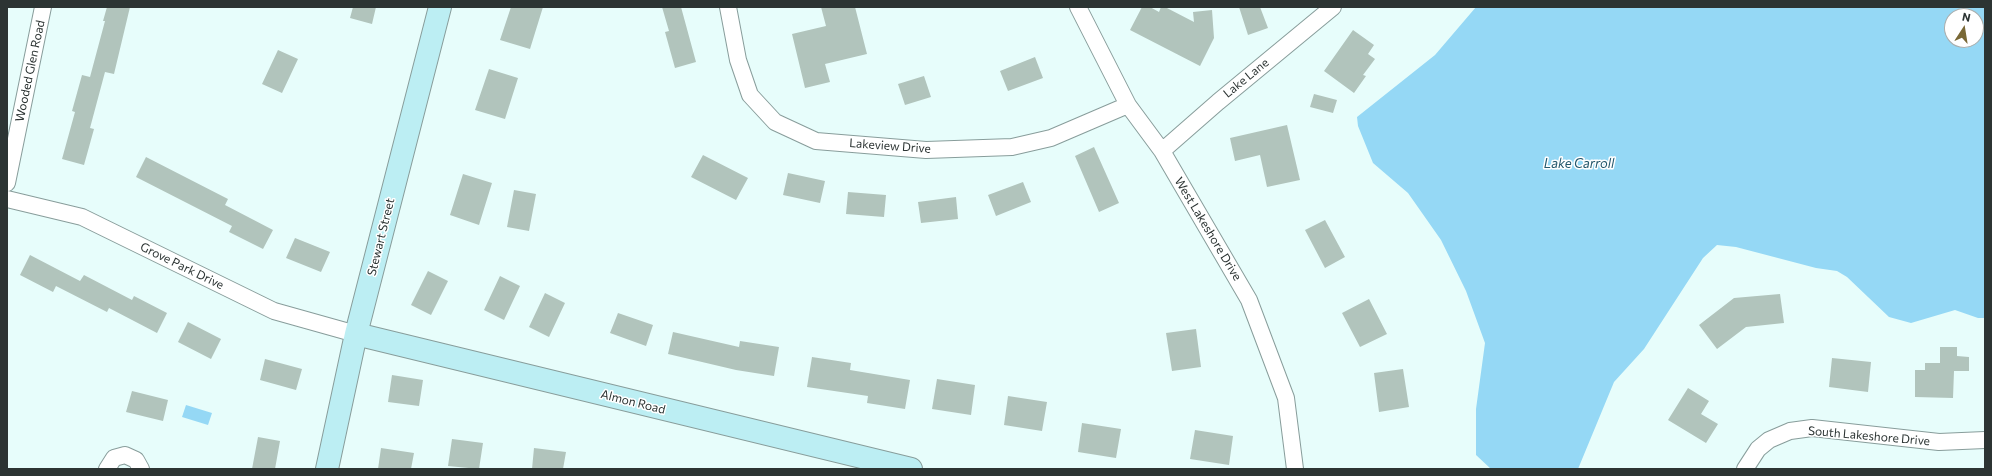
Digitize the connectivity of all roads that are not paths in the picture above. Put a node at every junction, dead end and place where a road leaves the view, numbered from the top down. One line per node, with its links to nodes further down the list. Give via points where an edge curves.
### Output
1 (43, 7): 8 (street, Wooded Glen Road)
2 (440, 7): 10 (street, Stewart Street)
3 (728, 7): 6 (street, Lakeview Drive, via 738,60 750,95 775,122 816,141 926,150 1012,147 1051,138)
4 (1078, 7): 6 (street, West Lakeshore Drive)
5 (1333, 7): 7 (street, Lake Lane)
6 (1128, 105): 7 (street, West Lakeshore Drive)
7 (1162, 151): 16 (street, West Lakeshore Drive, via 1249,300 1286,398)
8 (7, 183)
9 (7, 199): 10 (street, Grove Park Drive, via 82,217 274,311)
10 (356, 334): 14 (street, Stewart Street); 15 (street, Almon Road)
11 (1985, 440): 17 (street, South Lakeshore Drive, via 1939,442 1812,428 1790,431 1769,440 1758,449)
12 (107, 469): 13 (street, via 114,458 125,455 136,460)
13 (141, 469)
14 (327, 469)
15 (910, 469)
16 (1295, 469)
17 (1745, 469)

